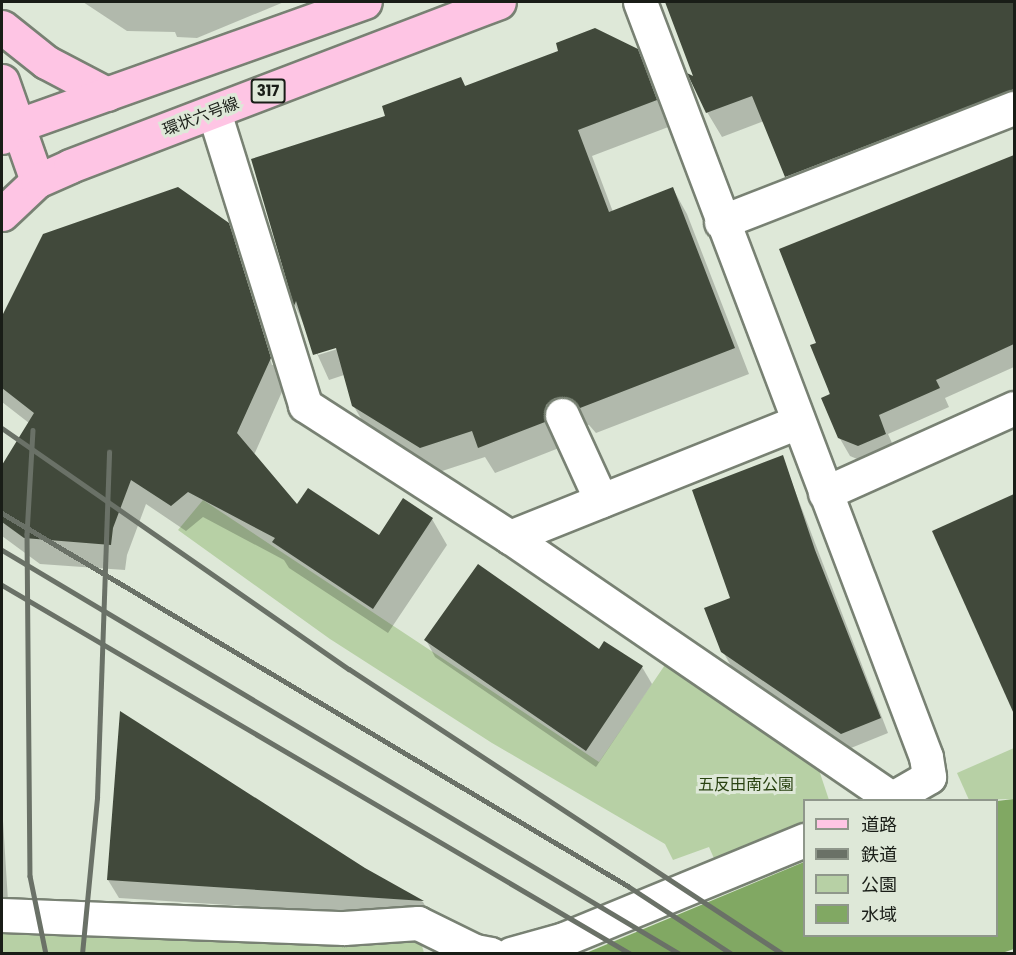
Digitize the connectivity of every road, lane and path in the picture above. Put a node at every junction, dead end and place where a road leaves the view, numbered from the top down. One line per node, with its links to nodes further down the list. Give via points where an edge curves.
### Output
1 (365, 2): 6 (main road)
2 (499, 2): 8 (main road, 環状六号線 / 317)
3 (640, 2): 13 (street)
4 (2, 27): 6 (main road, via 46,62)
5 (2, 81): 9 (main road)
6 (106, 94): 9 (main road)
7 (1014, 108): 13 (street)
8 (214, 112): 11 (main road, 環状六号線 / 317); 19 (street, via 305,405)
9 (10, 131): 11 (main road)
10 (2, 175): 11 (main road)
11 (37, 181): 12 (main road, 環状六号線 / 317)
12 (2, 214)
13 (721, 222): 16 (street)
14 (1014, 408): 17 (street)
15 (562, 415): 18 (street)
16 (798, 422): 17 (street); 18 (street)
17 (825, 493): 21 (street, via 926,756 929,777)
18 (601, 500): 19 (street)
19 (510, 537): 20 (street)
20 (890, 799)
21 (893, 799)
22 (803, 840): 25 (street, via 564,939)
23 (2, 915): 24 (street, via 344,928 418,923 475,951)
24 (491, 954)
25 (511, 954)

